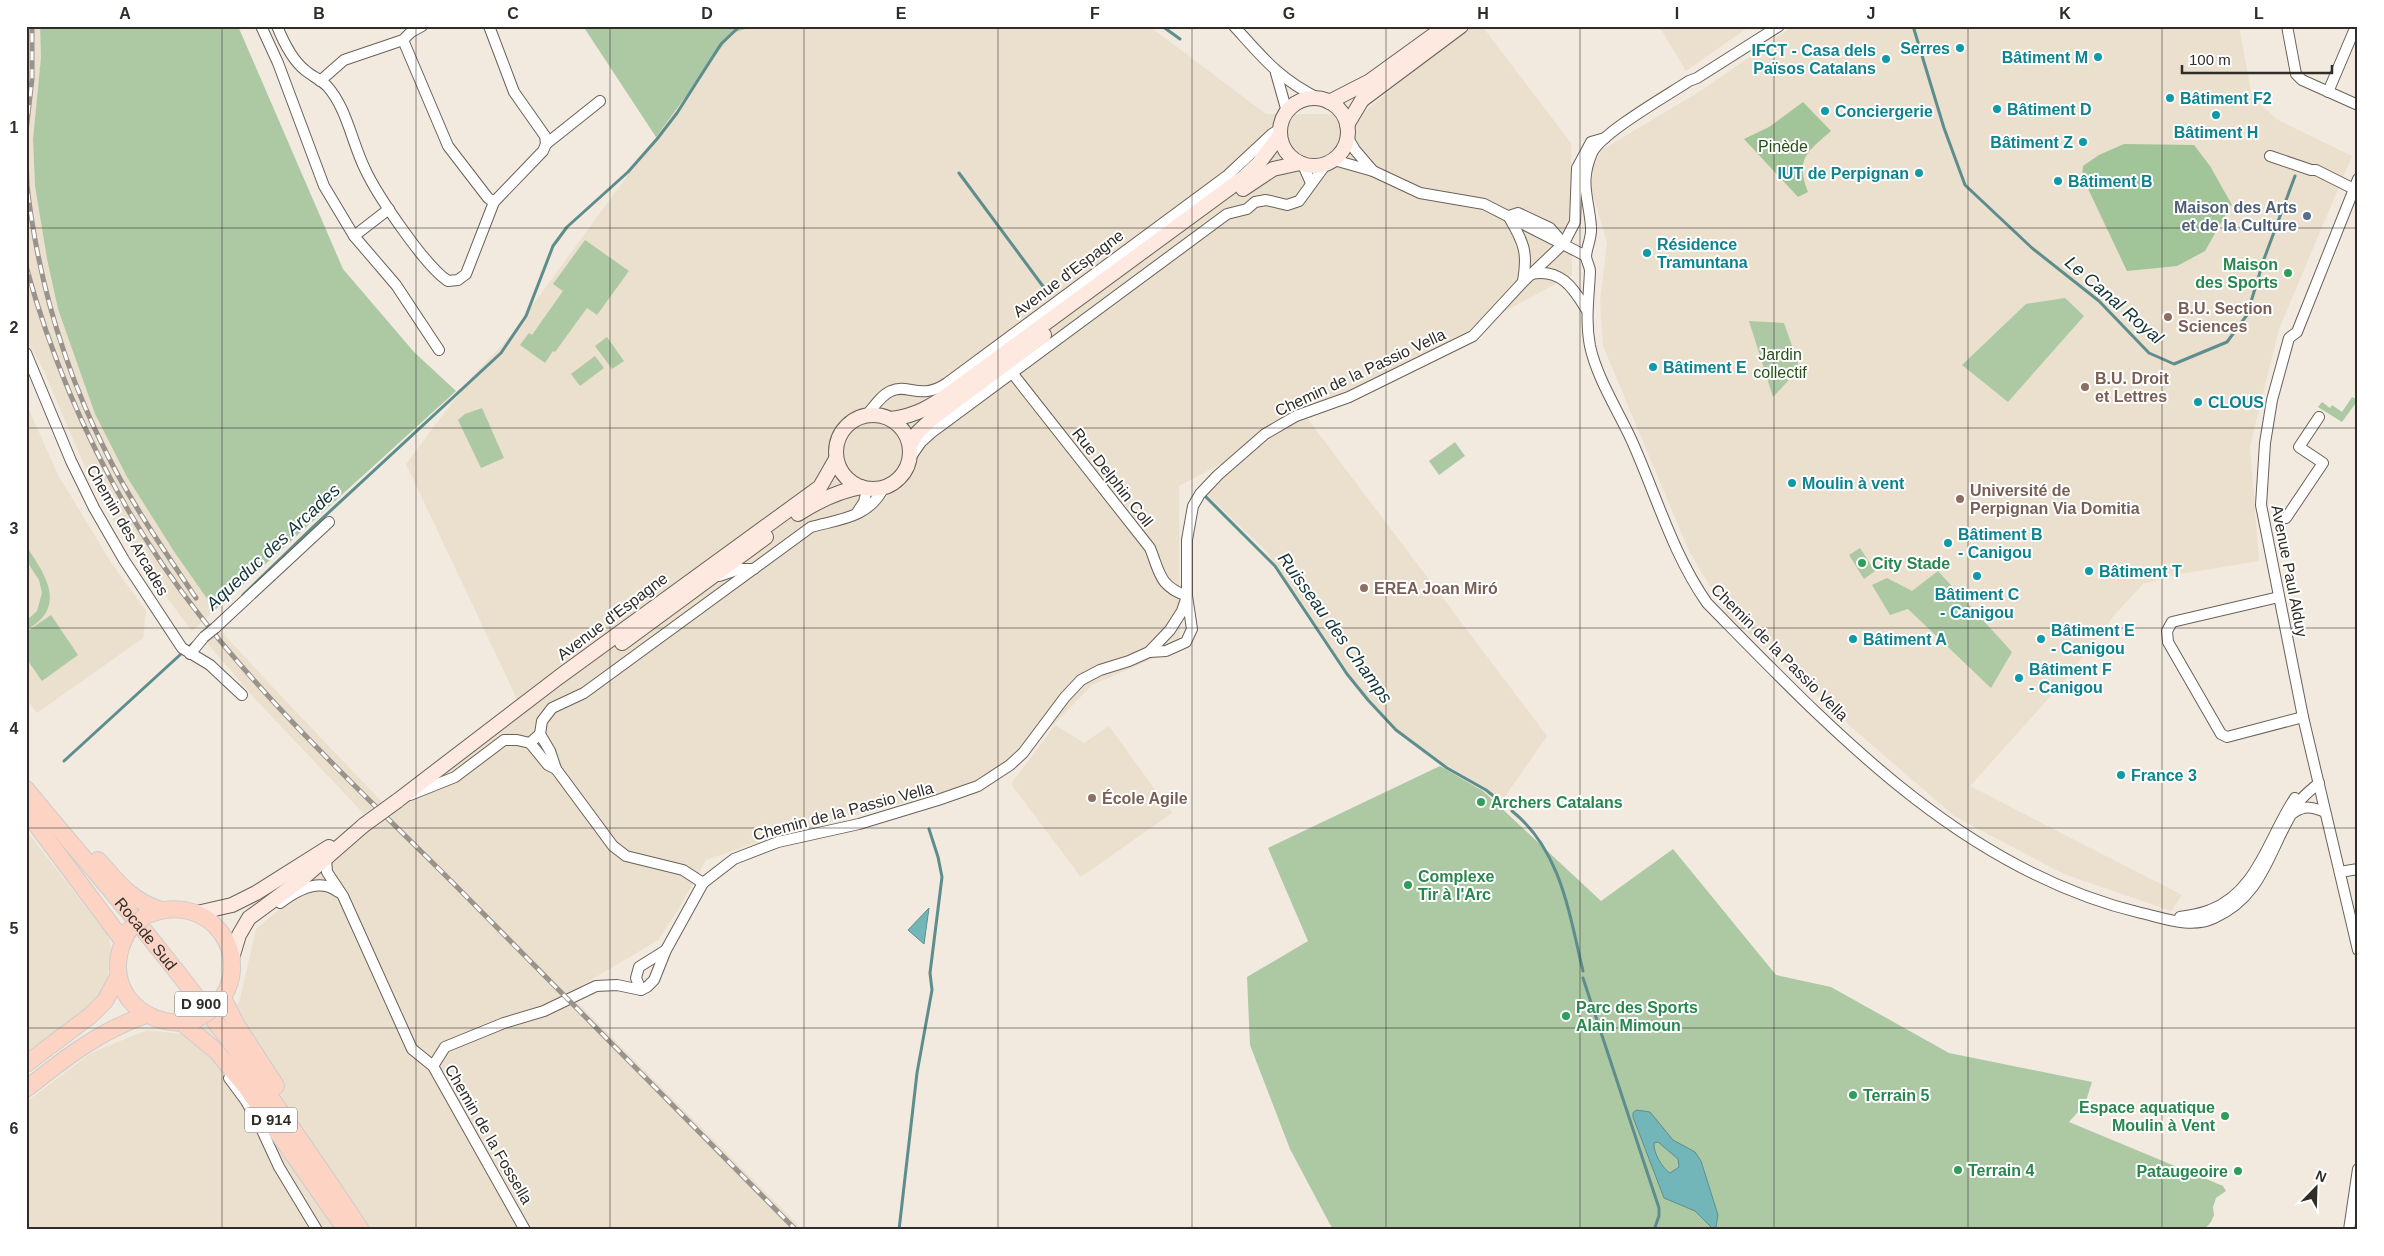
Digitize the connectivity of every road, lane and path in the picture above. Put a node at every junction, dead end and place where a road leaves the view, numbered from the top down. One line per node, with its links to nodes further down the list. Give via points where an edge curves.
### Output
1 (260, 26): 33 (street, via 278,63 324,186)
2 (277, 26): 13 (street, via 304,69)
3 (422, 26): 11 (street)
4 (489, 26): 22 (street, via 514,92 545,136)
5 (1234, 26): 12 (street)
6 (1446, 26): 15 (main road, via 1370,81)
7 (1461, 26): 19 (main road, via 1362,100)
8 (1780, 26): 21 (street, Chemin de la Passio Vella, via 1688,81)
9 (2287, 26): 14 (street, via 2296,74)
10 (2356, 26): 14 (street)
11 (403, 40): 13 (street, via 344,60); 30 (street, via 448,146)
12 (1275, 72): 15 (street, via 1294,86); 18 (street)
13 (320, 81): 31 (street, via 340,107 365,169)
14 (2328, 92): 17 (street)
15 (1325, 100): 18 (main road, via 1302,100); 19 (main road, via 1341,111)
16 (600, 101): 22 (street)
17 (2358, 105)
18 (1287, 112): 20 (main road)
19 (1348, 131): 24 (main road, via 1341,154); 26 (street, via 1354,150)
20 (1280, 132): 25 (main road, via 1286,152); 41 (street, Avenue d'Espagne, via 1272,134 1228,176 955,378 928,392 890,391); 43 (main road, Avenue d'Espagne, via 1259,163 1243,178 928,409)
21 (1604, 138): 34 (street, Chemin de la Passio Vella, via 1591,142 1576,168 1575,222); 35 (street, Chemin de la Passio Vella, via 1593,151 1586,174 1586,200 1592,226)
22 (546, 144): 30 (street)
23 (2270, 156): 29 (street, via 2316,170)
24 (1330, 162): 25 (main road); 26 (street); 28 (street)
25 (1302, 164): 28 (street); 44 (main road, via 1274,169 1260,176 934,418 918,432)
26 (1373, 171): 32 (street, via 1420,193 1484,204)
27 (2358, 179): 29 (street, Avenue Paul Alduy)
28 (1311, 183): 40 (street, via 1299,201 1287,204 1266,200 1226,214)
29 (2352, 189): 54 (street, Avenue Paul Alduy, via 2297,332 2289,338 2272,400 2263,452 2261,505)
30 (494, 202): 31 (street, via 466,274 448,282)
31 (388, 210): 33 (street)
32 (1509, 216): 34 (street, via 1518,213 1550,228); 36 (street, via 1523,241)
33 (354, 236): 38 (street, via 396,285)
34 (1564, 243): 35 (street); 36 (street, Chemin de la Passio Vella)
35 (1586, 256): 37 (street, Chemin de la Passio Vella, via 1590,269)
36 (1526, 278): 37 (street, via 1544,272 1561,277 1572,287); 53 (street, Chemin de la Passio Vella, via 1473,336 1349,397 1296,416 1265,434 1218,475 1196,498 1189,523)
37 (1586, 310): 79 (street, Chemin de la Passio Vella, via 1590,347 1597,368 1645,471 1674,545 1707,603 1854,748 1935,814 2038,877 2119,907)
38 (439, 350)
39 (26, 354): 56 (street, Chemin des Arcades, via 94,508 124,560 182,648)
40 (1013, 374): 44 (street); 53 (street, Rue Delphin Coll, via 1150,548 1163,582)
41 (866, 416): 43 (main road); 45 (main road, via 849,424 842,432)
42 (2319, 417): 49 (street, via 2299,447 2323,463)
43 (890, 420): 44 (main road, via 901,427)
44 (910, 451): 46 (main road, via 903,474)
45 (836, 459): 47 (main road, via 845,476); 65 (main road, Avenue d'Espagne, via 820,487 691,579)
46 (884, 487): 47 (main road); 48 (street, via 870,506)
47 (864, 488): 48 (street, via 864,502); 52 (main road, Avenue d'Espagne, via 843,491 815,503)
48 (854, 516): 51 (street, via 811,527)
49 (2286, 518)
50 (328, 522): 56 (street, bridge, via 204,637)
51 (754, 569): 52 (street, via 729,572); 59 (street, via 584,693 552,708 542,721)
52 (690, 593): 65 (main road, Avenue d'Espagne, via 445,774)
53 (1187, 596): 55 (street, Chemin de la Passio Vella, via 1170,630); 55 (street, via 1192,629 1186,642 1166,651)
54 (2279, 597): 58 (street, Avenue Paul Alduy); 58 (street, via 2172,622 2167,631 2168,642 2222,734 2227,737)
55 (1149, 652): 74 (street, Chemin de la Passio Vella, via 1085,676 1023,753 978,786 859,824 755,850 734,859)
56 (190, 654): 57 (street, Chemin des Arcades, via 210,665)
57 (242, 694)
58 (2303, 718): 63 (street, Avenue Paul Alduy)
59 (540, 734): 60 (street); 61 (street)
60 (530, 743): 61 (street); 65 (street, Avenue d'Espagne, via 504,740 455,776)
61 (556, 769): 74 (street, via 613,846 626,856 683,870)
62 (26, 777): 76 (main road, Rocade Sud, via 127,892 143,904)
63 (2319, 782): 68 (street, Avenue Paul Alduy); 69 (street, Chemin de la Passio Vella); 79 (street, via 2308,784 2296,796 2243,888 2208,911)
64 (26, 789): 97 (main road, Rocade Sud / D 900, via 162,953 305,1145)
65 (404, 797): 70 (main road, Avenue d'Espagne, bridge)
66 (26, 799): 96 (main road, Rocade Sud / D 900, via 158,957 211,1026 273,1110)
67 (26, 811): 80 (main road, Rocade Sud)
68 (2325, 812): 69 (street, via 2308,806); 73 (street, Avenue Paul Alduy)
69 (2292, 814): 79 (street, Chemin de la Passio Vella, via 2267,866 2242,900 2212,919 2175,922)
70 (360, 829): 71 (main road, Avenue d'Espagne); 78 (main road, Avenue d'Espagne, via 232,905)
71 (326, 858): 75 (street, Chemin de la Fossella, via 327,872); 77 (main road, Avenue d'Espagne)
72 (2358, 869): 73 (street)
73 (2340, 872): 81 (street, Avenue Paul Alduy)
74 (703, 883): 82 (street, Chemin de la Passio Vella)
75 (343, 896): 77 (street, via 330,886 315,884 275,906); 91 (street, Chemin de la Fossella, via 412,1049)
76 (161, 910): 78 (main road, via 178,908); 80 (main road, bridge, via 144,917)
77 (259, 910): 83 (main road, Avenue d'Espagne, via 249,918 239,934)
78 (198, 913): 83 (main road, via 220,930)
79 (2169, 919)
80 (126, 936): 84 (main road, via 119,952)
81 (2357, 944)
82 (666, 950): 85 (street, Chemin de la Passio Vella, via 654,980); 85 (street, via 639,966 636,978)
83 (232, 958): 86 (main road, via 232,975)
84 (118, 977): 87 (main road, via 128,999); 90 (main road, via 106,1001)
85 (641, 990): 91 (street, via 617,984 596,986 544,1011 445,1047)
86 (219, 1002): 88 (main road, bridge); 98 (main road, D 914)
87 (146, 1015): 88 (main road, via 160,1021); 92 (main road, via 118,1025 83,1044)
88 (188, 1022): 89 (main road, D 914)
89 (210, 1045): 94 (street, via 215,1059 250,1109 279,1167); 95 (main road, D 914, via 252,1094)
90 (31, 1060)
91 (433, 1066): 99 (street, Chemin de la Fossella)
92 (26, 1089)
93 (2358, 1169): 100 (street)
94 (317, 1230)
95 (346, 1230)
96 (353, 1230)
97 (362, 1230)
98 (368, 1230)
99 (525, 1230)
100 (2349, 1230)

